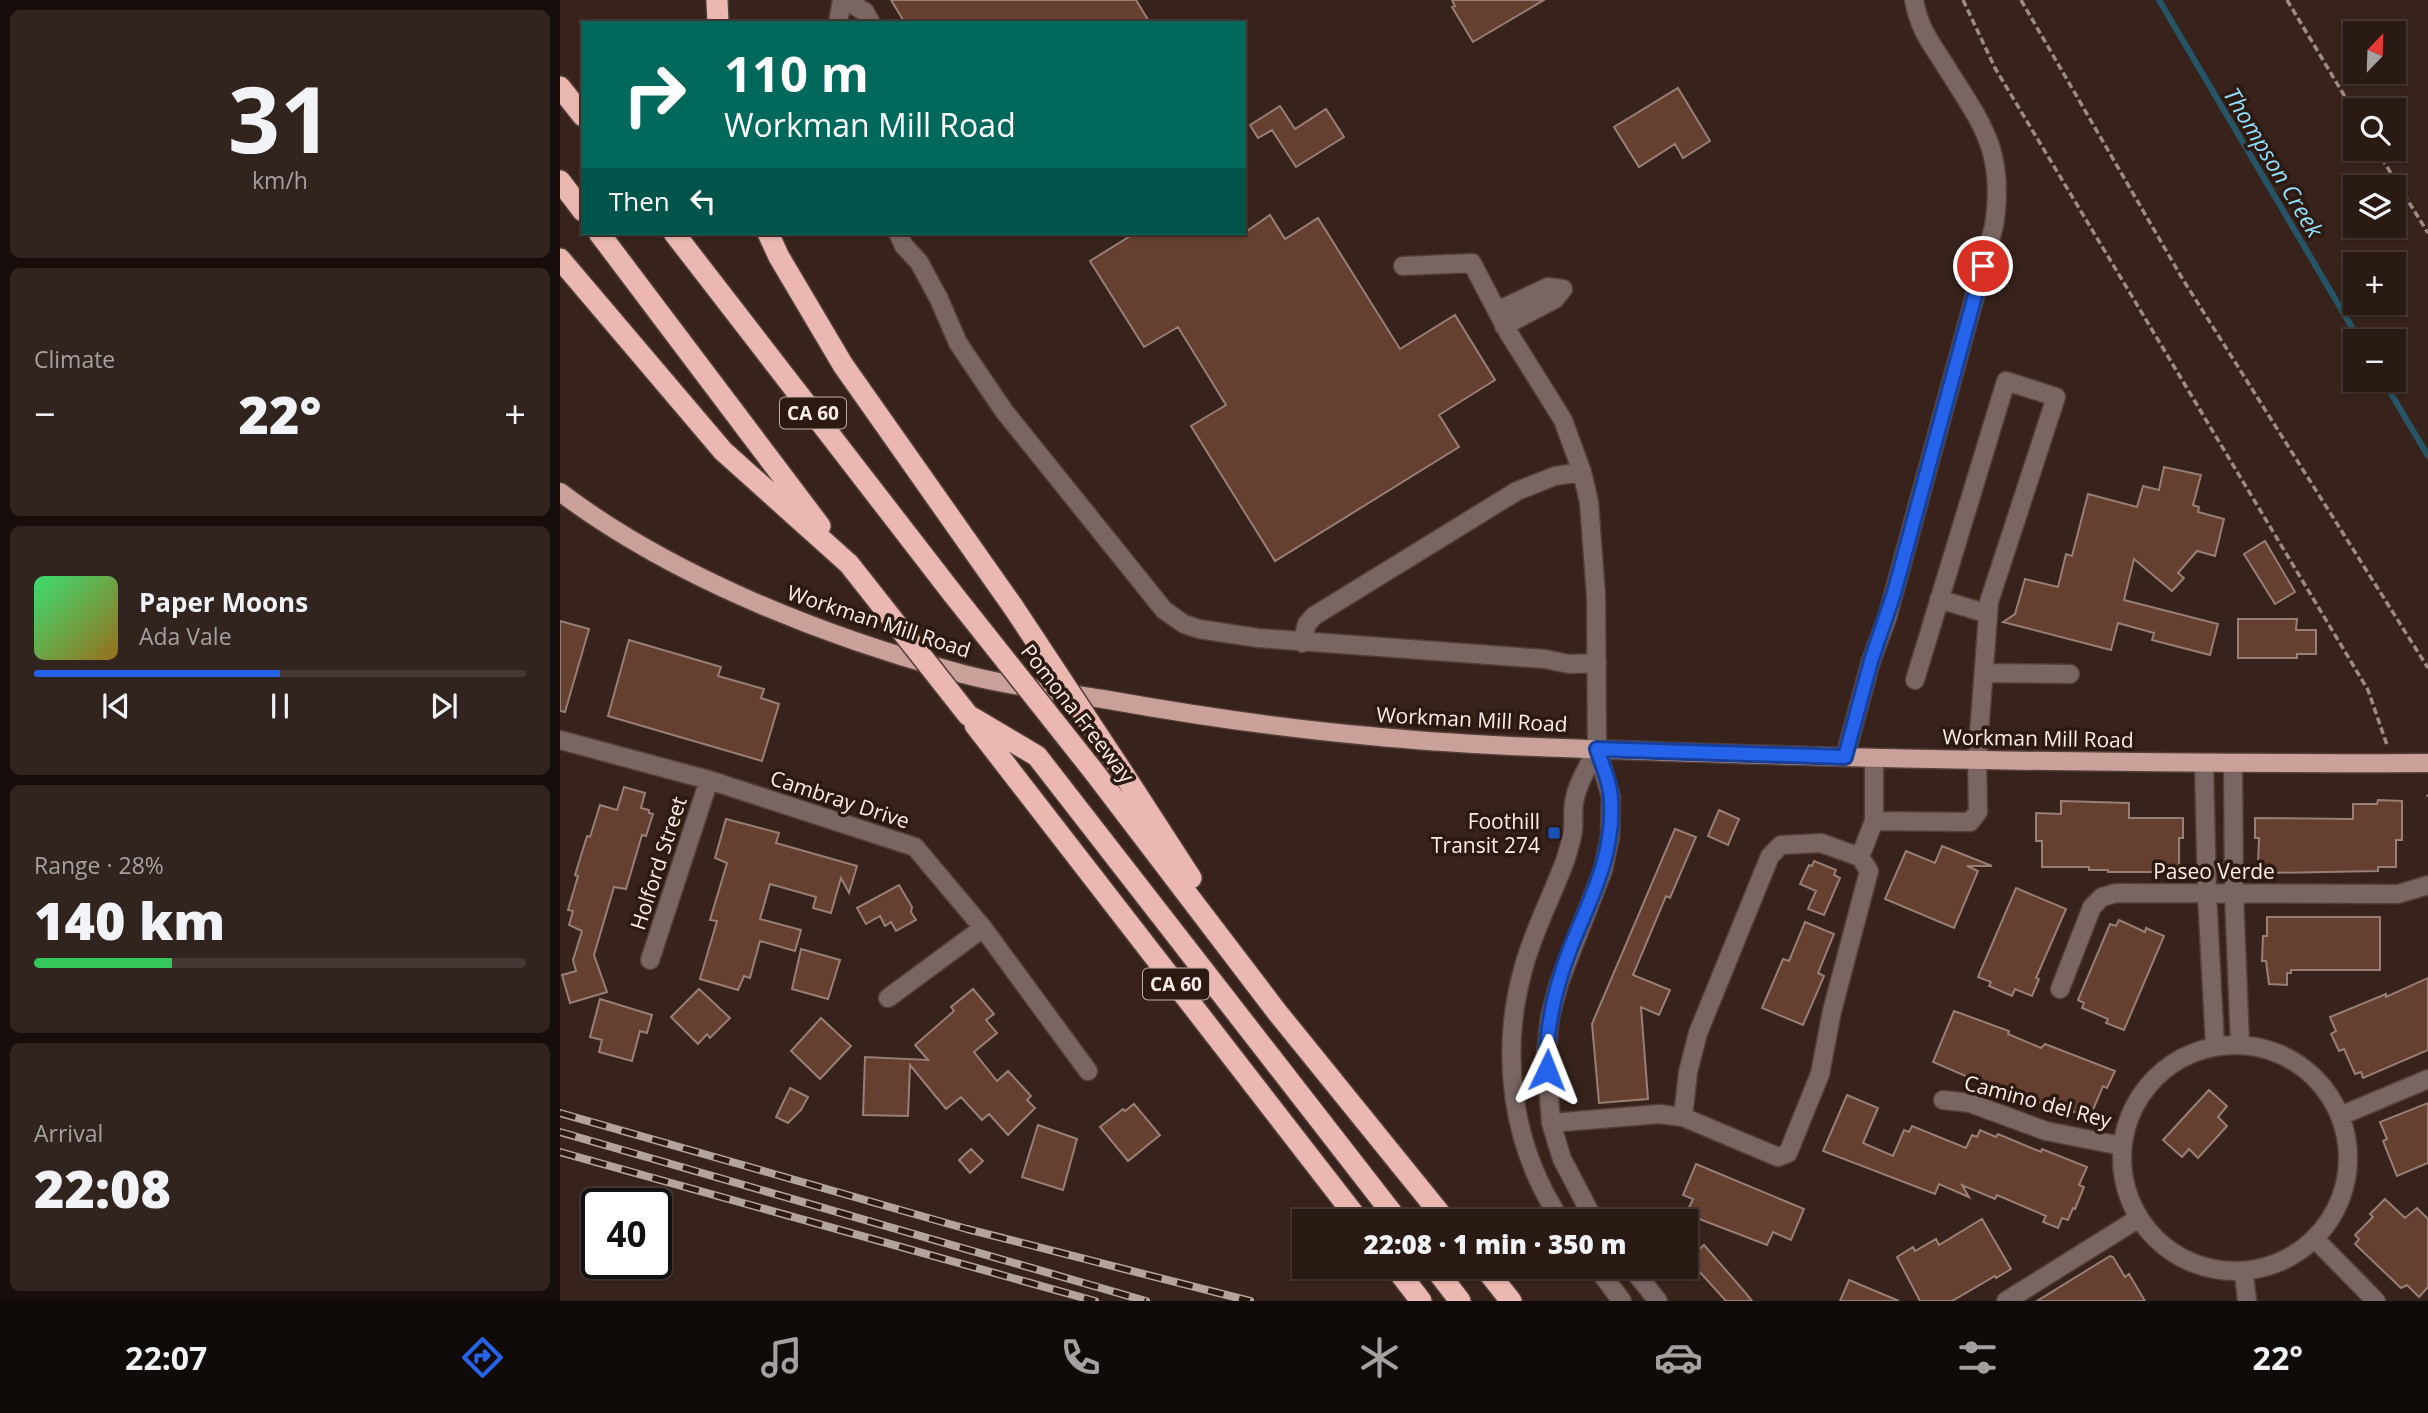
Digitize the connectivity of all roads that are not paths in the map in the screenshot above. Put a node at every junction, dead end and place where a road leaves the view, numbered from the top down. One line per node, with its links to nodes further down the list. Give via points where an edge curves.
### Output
1 (717, 0): 4 (highway)
2 (844, 0): 5 (street); 6 (street, via 865,12)
3 (1913, 0): 30 (street, via 1918,23 1989,139 1997,175 1997,205 1894,593)
4 (718, 21)
5 (839, 21)
6 (870, 21)
7 (560, 87): 8 (highway)
8 (581, 113)
9 (560, 181): 10 (highway)
10 (581, 208)
11 (601, 235): 19 (highway, CA 60)
12 (676, 235): 46 (highway, Pomona Freeway / CA 60, bridge)
13 (769, 235): 46 (highway, bridge, via 843,365 1014,608)
14 (899, 235): 22 (street, via 919,262 958,342 1004,411 1164,610 1199,629)
15 (560, 259): 19 (highway, via 723,451)
16 (1402, 266): 17 (street, via 1472,263 1563,419)
17 (1582, 472): 22 (street, via 1555,476 1517,491 1314,616); 23 (street, via 1593,536)
18 (560, 492): 29 (main road, Workman Mill Road, via 670,562 783,614 956,673 1268,725)
19 (849, 564): 27 (highway, CA 60, bridge)
20 (1939, 599): 21 (street); 21 (street, via 2006,381 2056,397); 26 (street)
21 (1988, 614): 24 (street)
22 (1302, 643): 23 (street)
23 (1597, 663): 29 (street)
24 (1984, 673): 25 (street); 32 (street)
25 (2070, 674)
26 (1915, 680)
27 (968, 715): 56 (highway, CA 60); 57 (highway, via 1038,756)
28 (560, 740): 36 (street, Cambray Drive)
29 (1597, 749): 30 (main road, Workman Mill Road); 54 (street, via 1611,797 1610,837 1603,870 1569,952 1550,1017 1546,1054); 59 (street, via 1575,797 1566,858 1524,965 1510,1046 1519,1125 1529,1160)
30 (1845, 757): 31 (main road, Workman Mill Road)
31 (1874, 758): 32 (main road, Workman Mill Road); 37 (street)
32 (1977, 760): 33 (main road, Workman Mill Road); 37 (street, via 1978,812 1970,822)
33 (2204, 763): 34 (main road, Workman Mill Road); 40 (street)
34 (2233, 764): 35 (main road, Workman Mill Road); 41 (street)
35 (2427, 764)
36 (709, 780): 42 (street, Cambray Drive, via 915,847); 43 (street, Holford Street)
37 (1874, 821): 38 (street)
38 (1860, 858): 53 (street, via 1821,843 1781,845 1770,856 1698,1033); 53 (street, via 1869,871 1820,1074 1788,1153 1778,1157)
39 (2428, 885): 41 (street, Paseo Verde, via 2398,894)
40 (2207, 894): 41 (street, Paseo Verde); 44 (street, Paseo Verde, via 2116,893 2102,897 2092,907); 48 (street)
41 (2234, 895): 47 (street)
42 (983, 929): 45 (street); 49 (street, Cambray Drive)
43 (650, 960)
44 (2060, 989)
45 (888, 998)
46 (1277, 1012): 58 (highway, Pomona Freeway / CA 60)
47 (2240, 1044): 48 (street); 52 (street, via 2277,1053 2294,1063 2328,1094)
48 (2215, 1046): 55 (street, via 2174,1063 2155,1079 2129,1118)
49 (1088, 1070)
50 (2428, 1079): 52 (street)
51 (1943, 1100): 55 (street, Camino del Rey, via 1970,1103 2046,1131)
52 (2340, 1115): 62 (street, via 2348,1141 2344,1194)
53 (1683, 1117): 54 (street, via 1659,1114)
54 (1552, 1123): 60 (street, via 1562,1159)
55 (2122, 1146): 61 (street, via 2128,1196)
56 (1350, 1209)
57 (1389, 1209)
58 (1436, 1209)
59 (1553, 1209)
60 (1588, 1209)
61 (2139, 1218): 63 (street, via 2157,1240 2188,1260); 74 (street)
62 (2315, 1239): 63 (street, via 2277,1264); 76 (street)
63 (2244, 1274): 75 (street)
64 (1404, 1279): 69 (highway)
65 (1443, 1279): 70 (highway)
66 (1493, 1279): 71 (highway)
67 (1605, 1279): 72 (street)
68 (1641, 1279): 73 (street)
69 (1421, 1301)
70 (1460, 1301)
71 (1511, 1301)
72 (1622, 1301)
73 (1658, 1301)
74 (2006, 1301)
75 (2247, 1301)
76 (2376, 1301)

